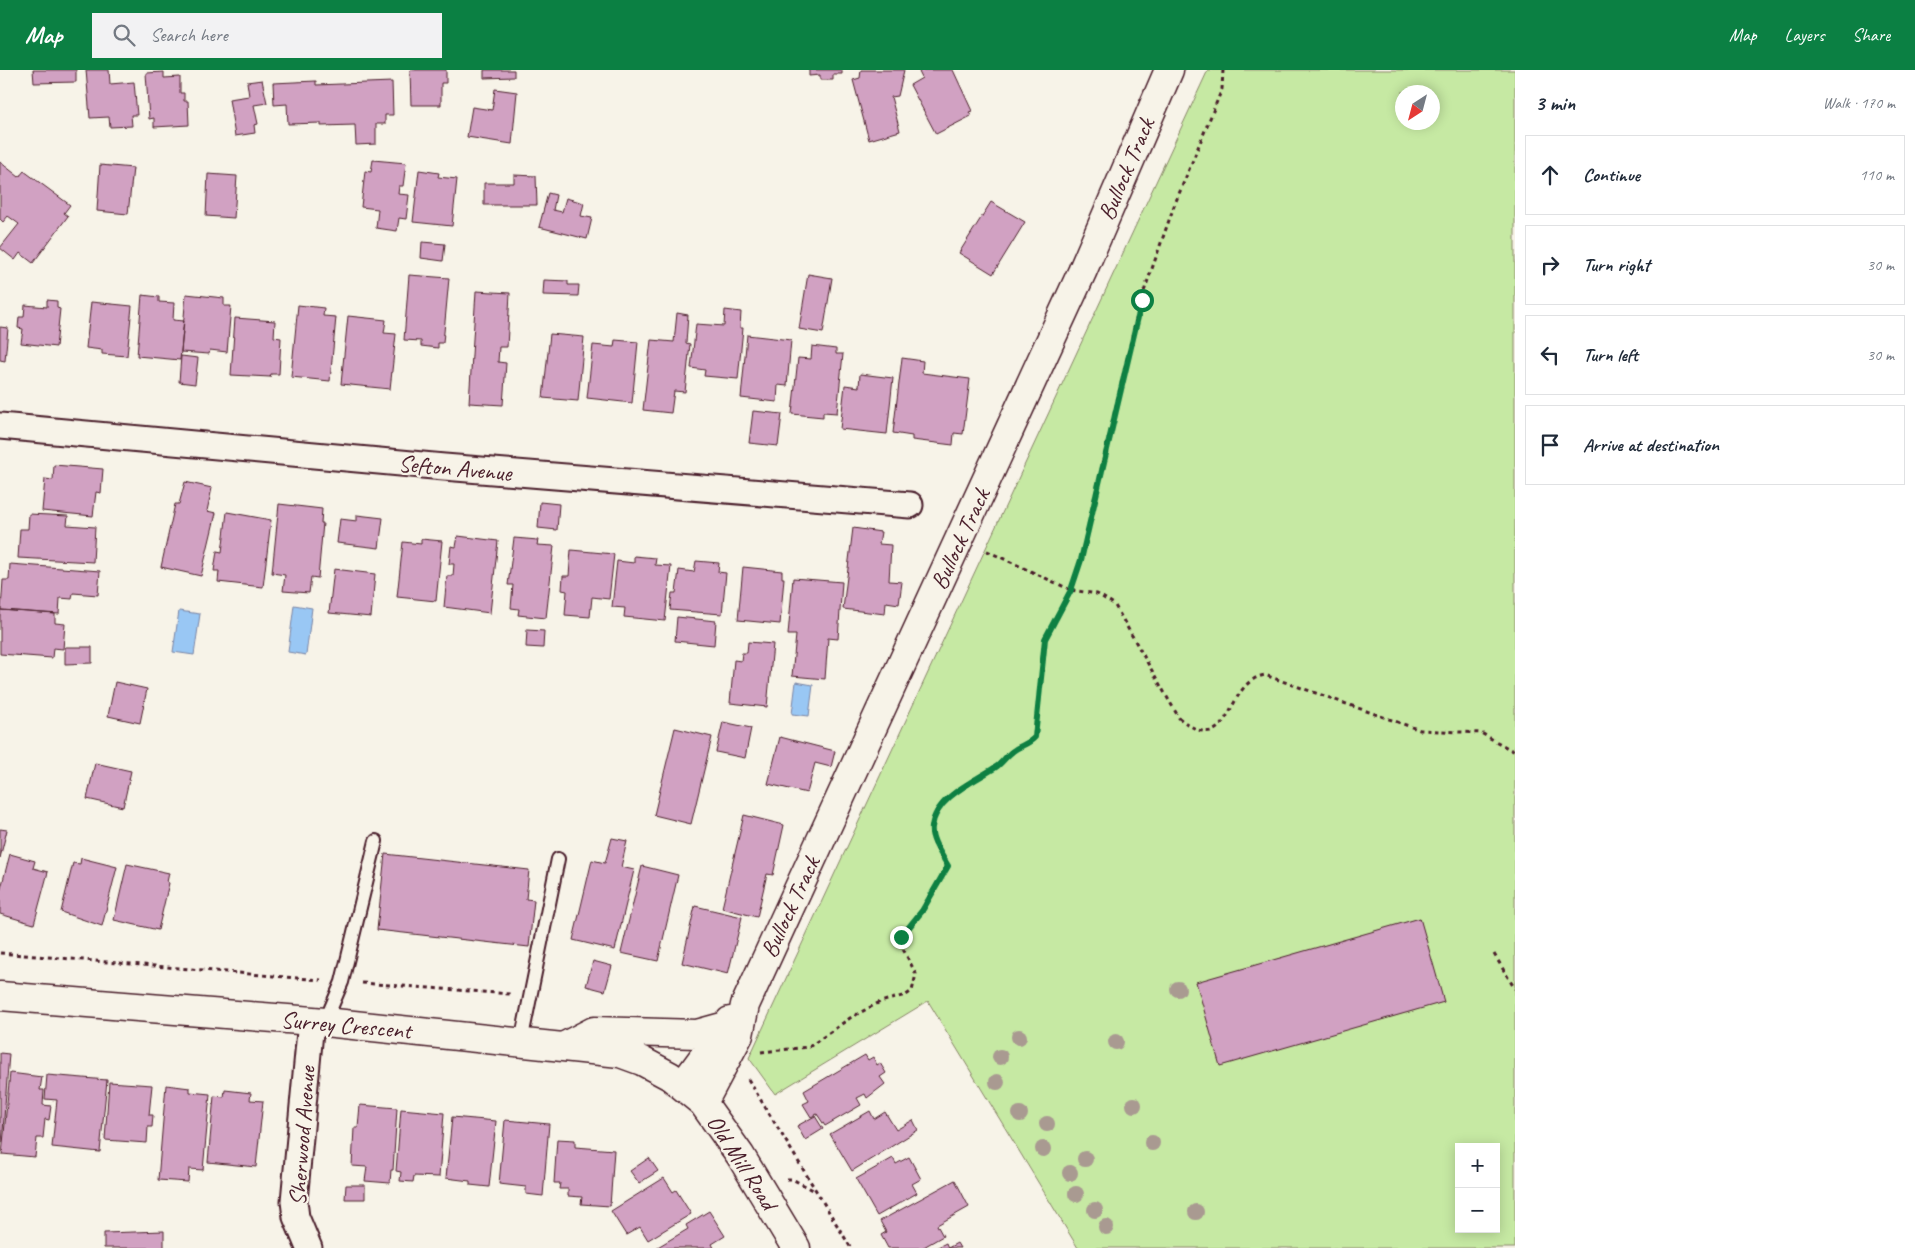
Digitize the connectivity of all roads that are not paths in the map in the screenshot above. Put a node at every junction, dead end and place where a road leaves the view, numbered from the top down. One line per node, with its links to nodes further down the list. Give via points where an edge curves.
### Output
1 (1169, 70): 7 (main road, Bullock Track, via 1082,272)
2 (0, 426): 3 (street, Sefton Avenue)
3 (910, 505)
4 (376, 841): 8 (lane, via 342,982)
5 (558, 859): 10 (lane)
6 (0, 996): 8 (main road, Surrey Crescent)
7 (745, 1005): 9 (main road, Bullock Track); 12 (main road, Bullock Track, via 739,1036 741,1054)
8 (318, 1022): 10 (main road, Surrey Crescent); 13 (street, Sherwood Avenue, via 294,1201 296,1218)
9 (726, 1026): 11 (main road, via 697,1034 594,1031); 12 (main road, Bullock Track)
10 (521, 1042): 11 (main road, Surrey Crescent)
11 (563, 1047): 12 (main road, Surrey Crescent, via 620,1053 642,1061)
12 (693, 1094): 14 (main road, Old Mill Road, via 740,1155)
13 (309, 1248)
14 (796, 1248)

